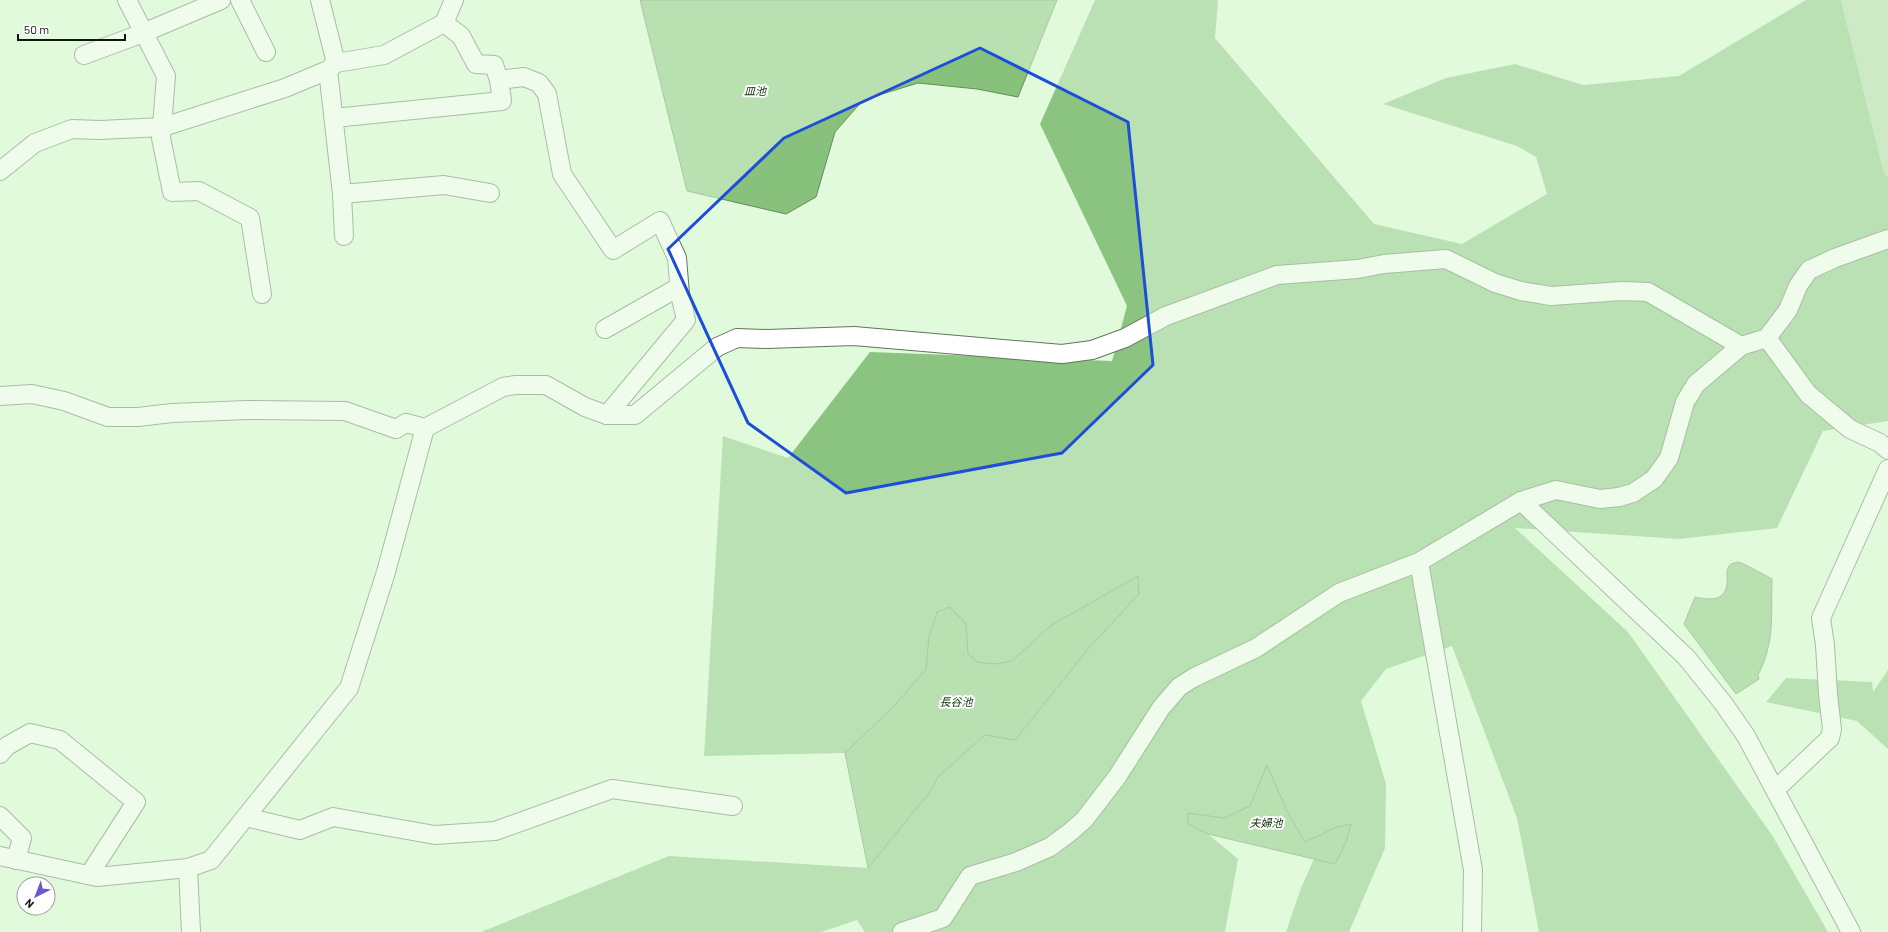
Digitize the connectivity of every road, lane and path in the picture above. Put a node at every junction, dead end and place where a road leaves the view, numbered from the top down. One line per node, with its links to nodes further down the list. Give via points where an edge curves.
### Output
1 (127, 0): 8 (street)
2 (221, 0): 6 (street)
3 (240, 0): 9 (street)
4 (320, 0): 11 (street)
5 (454, 0): 7 (street)
6 (198, 4): 8 (street)
7 (444, 23): 11 (street, via 384,55); 12 (street, via 461,36 476,64 494,65)
8 (143, 33): 10 (street); 14 (street, via 166,76)
9 (266, 52)
10 (84, 55)
11 (332, 67): 13 (street); 14 (street, via 285,88)
12 (499, 80): 13 (street, via 502,101); 20 (street, via 524,77 539,83 548,94 562,174 613,250 660,221 677,258)
13 (334, 118): 17 (street)
14 (163, 127): 15 (street, via 72,129 35,143); 21 (street, via 161,138 172,192 199,190 250,218)
15 (0, 171)
16 (490, 193): 17 (street, via 444,185)
17 (342, 194): 18 (street)
18 (344, 236)
19 (1888, 239): 23 (street, via 1809,270 1798,286 1788,310)
20 (679, 287): 22 (street); 26 (street, via 686,320)
21 (262, 294)
22 (605, 329)
23 (1767, 338): 24 (street); 28 (street, via 1808,394 1850,429 1880,443)
24 (1741, 346): 26 (street, via 1648,292 1622,291 1551,296 1495,283 1446,259 1277,275 1166,316 1125,338 1092,350 1062,354 854,336 737,338 717,347 635,415); 30 (street, via 1696,384 1685,402 1668,458 1654,479 1633,493 1619,497 1600,499 1556,490)
25 (0, 396): 27 (street, via 32,394 64,401 108,417 247,410 346,410 396,429 406,423)
26 (607, 415): 27 (street, via 585,407 546,385 516,385 503,387)
27 (425, 428): 36 (street, via 386,572 349,688)
28 (1888, 450)
29 (1888, 469): 33 (street, via 1821,618 1832,729 1830,738)
30 (1521, 501): 31 (street); 33 (street, via 1686,657 1746,736)
31 (1419, 562): 41 (street, via 1339,593 1256,648 1179,687 1161,708 1117,777 1084,820 1050,847 1016,862 970,876 943,918); 42 (street, via 1474,870)
32 (0, 754): 39 (street, via 30,733 60,740 136,802)
33 (1775, 790): 43 (street)
34 (733, 806): 36 (street, via 612,789 495,832 435,835 333,817 300,830)
35 (0, 816): 37 (street, via 22,838)
36 (246, 817): 38 (street, via 211,860)
37 (8, 858): 39 (street)
38 (188, 868): 39 (street, via 97,877); 40 (street)
39 (89, 875)
40 (191, 932)
41 (902, 932)
42 (1472, 932)
43 (1851, 932)

